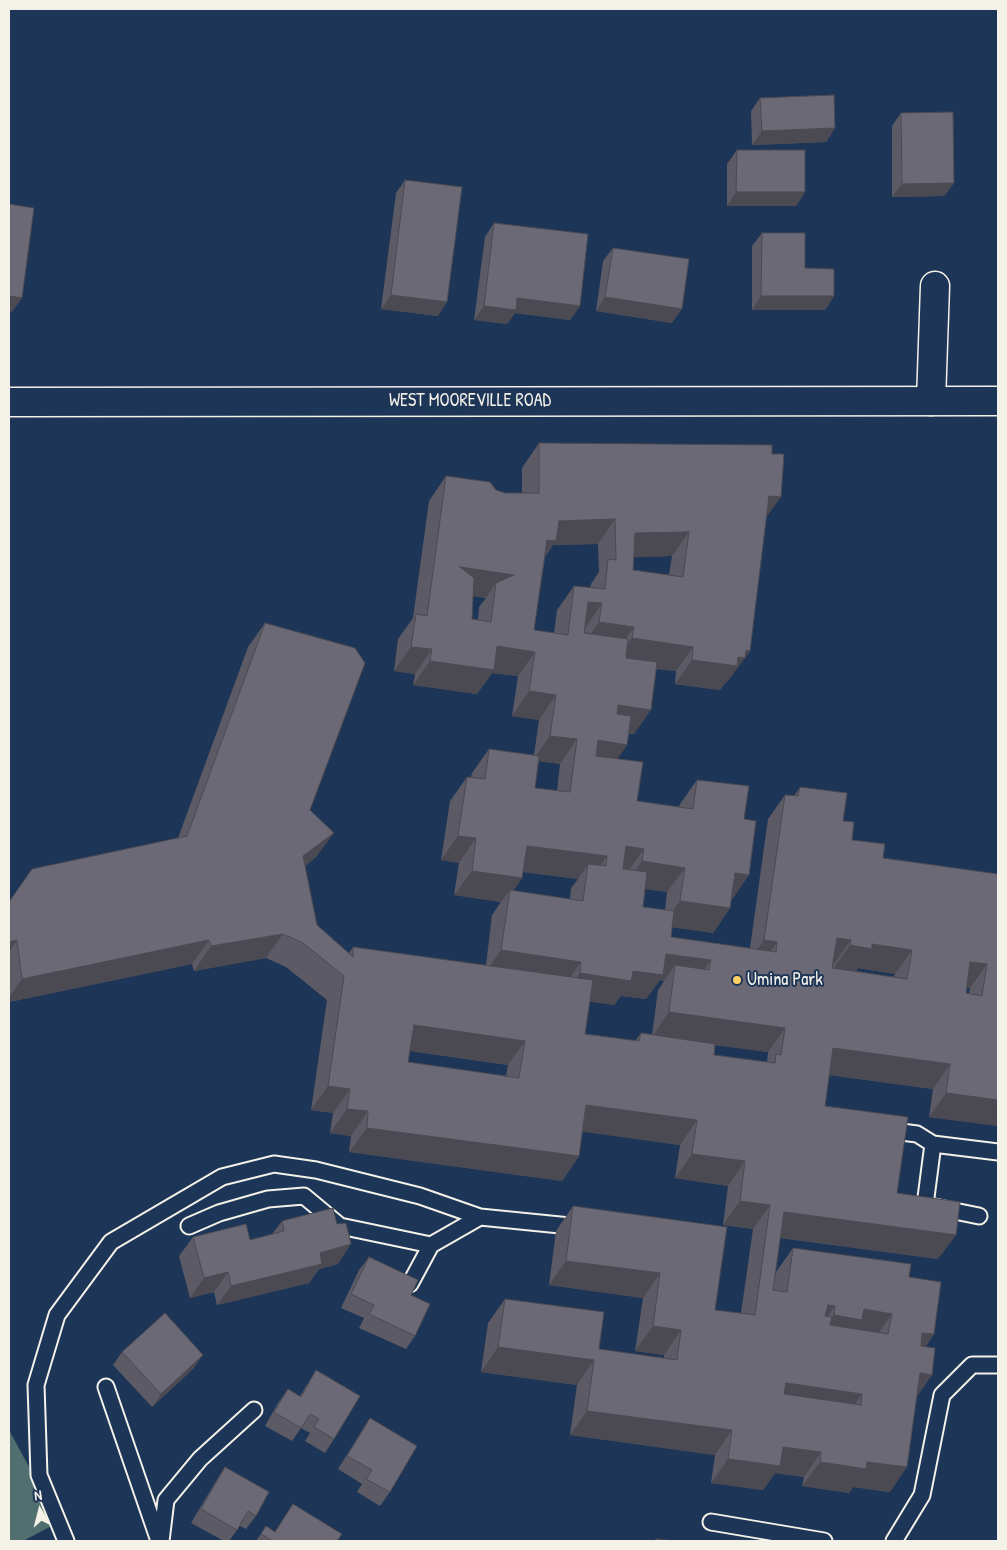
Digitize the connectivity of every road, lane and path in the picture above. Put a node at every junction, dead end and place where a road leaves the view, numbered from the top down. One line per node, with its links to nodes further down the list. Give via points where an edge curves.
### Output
1 (935, 286): 4 (main road)
2 (998, 401): 4 (main road, WEST MOOREVILLE ROAD)
3 (9, 402): 4 (main road, WEST MOOREVILLE ROAD)
4 (931, 402)
5 (872, 1128): 6 (lane, via 917,1134)
6 (934, 1144): 7 (lane); 8 (lane, via 925,1205)
7 (998, 1152)
8 (979, 1216)
9 (480, 1217): 11 (lane); 12 (lane); 18 (lane, via 420,1196 316,1170 274,1164 222,1177 111,1242 57,1315 36,1385 40,1475)
10 (189, 1226): 12 (lane, via 219,1213 268,1199 304,1196 340,1226)
11 (596, 1228)
12 (431, 1245): 13 (lane)
13 (410, 1284)
14 (998, 1365): 21 (lane, via 972,1365 942,1395 922,1495)
15 (106, 1387): 19 (lane)
16 (254, 1410): 19 (lane, via 200,1459 166,1500)
17 (711, 1522): 20 (lane)
18 (66, 1541)
19 (160, 1541)
20 (824, 1541)
21 (894, 1541)

